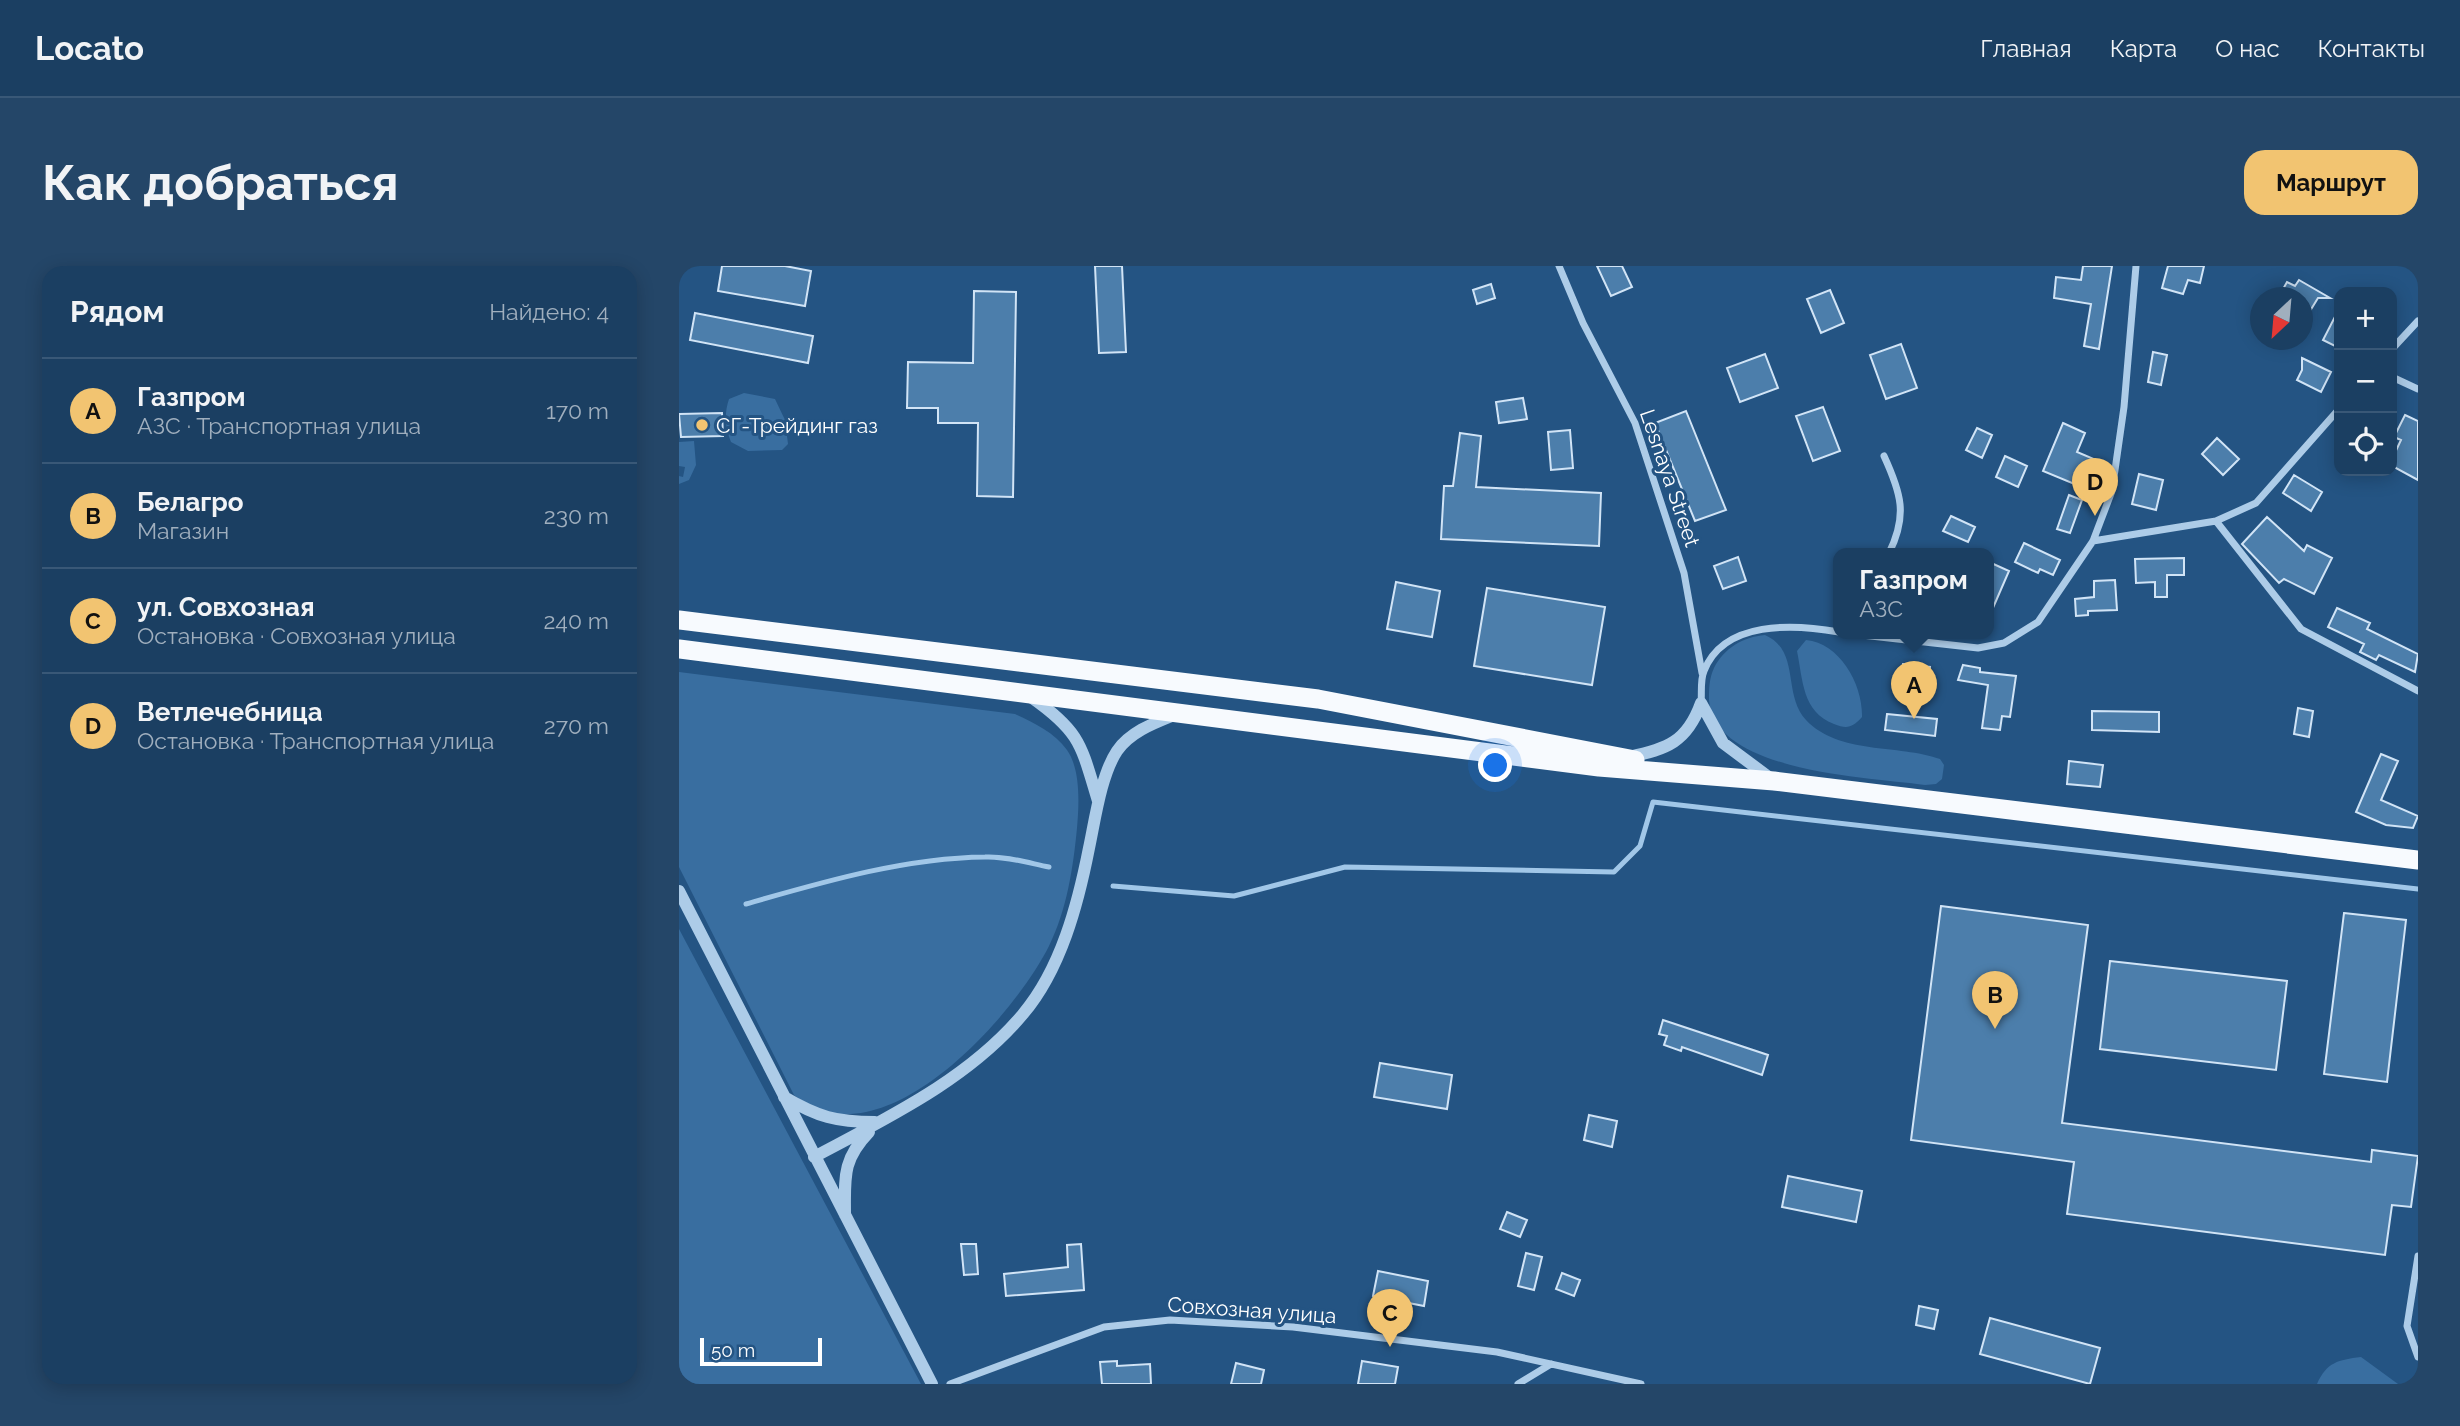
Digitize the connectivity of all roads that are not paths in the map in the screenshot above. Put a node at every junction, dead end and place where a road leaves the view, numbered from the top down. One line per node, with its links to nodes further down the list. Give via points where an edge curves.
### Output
1 (1559, 266): 16 (street, Lesnaya Street, via 1635,423 1684,573)
2 (2136, 266): 10 (street, via 2112,491)
3 (2418, 321): 4 (street)
4 (2397, 344)
5 (2397, 379): 6 (street)
6 (2418, 389)
7 (2335, 413): 9 (street, via 2256,503)
8 (1884, 456): 11 (street, via 1898,487 1901,511)
9 (2216, 521): 10 (street); 17 (street, via 2301,629)
10 (2093, 541): 14 (street, via 2038,622 2004,643 1978,648)
11 (1891, 548)
12 (679, 621): 21 (highway, via 1318,699)
13 (1833, 632): 16 (street, via 1786,628 1741,633 1725,641)
14 (1898, 639)
15 (679, 649): 18 (highway)
16 (1702, 673): 19 (street, Lesnaya Street)
17 (2418, 691)
18 (1025, 693): 20 (highway); 24 (street, via 1057,716 1079,740)
19 (1701, 703): 21 (street, via 1694,722 1675,742 1660,751); 23 (street, via 1723,743)
20 (1177, 714): 22 (highway, via 1599,767); 24 (street, via 1143,728 1117,751)
21 (1626, 758): 22 (highway)
22 (1683, 772): 23 (highway)
23 (1774, 781): 25 (highway)
24 (1098, 801): 28 (street, via 1081,887 1056,959 1024,1013 926,1095)
25 (2418, 860)
26 (679, 891): 27 (street)
27 (783, 1096): 28 (street, via 811,1113 839,1122); 29 (street)
28 (879, 1122): 29 (street); 30 (street, via 855,1147 845,1167)
29 (814, 1157): 30 (street)
30 (845, 1220): 34 (street)
31 (2418, 1256): 32 (street, via 2407,1326)
32 (2418, 1357)
33 (1551, 1364): 35 (street, Совхозная улица, via 1496,1352 1293,1327 1170,1320 1104,1327); 36 (street); 37 (street, Совхозная улица)
34 (932, 1384)
35 (950, 1384)
36 (1518, 1384)
37 (1641, 1384)

